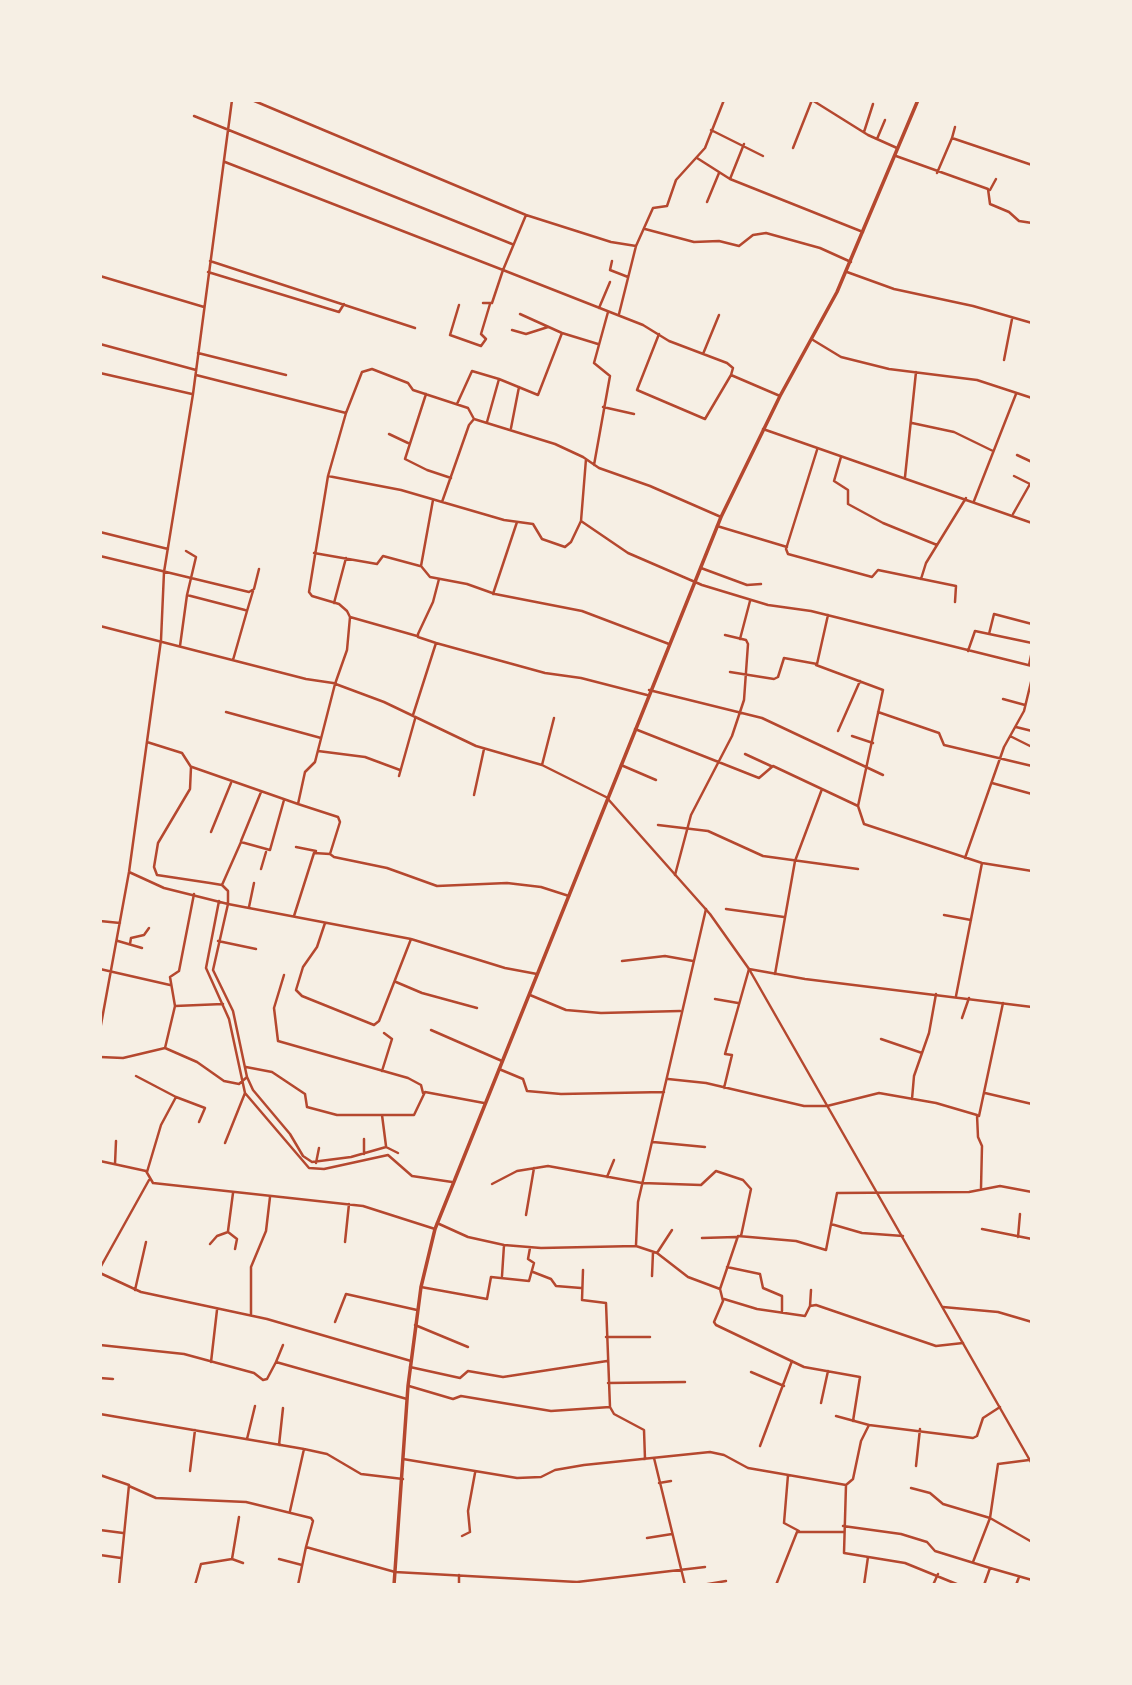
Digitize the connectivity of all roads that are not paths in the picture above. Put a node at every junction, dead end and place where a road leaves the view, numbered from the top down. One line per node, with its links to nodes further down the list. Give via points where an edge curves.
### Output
1 (232, 100): 9 (street)
2 (251, 100): 29 (street)
3 (724, 100): 11 (street)
4 (814, 100): 12 (street); 16 (street)
5 (918, 100): 17 (main road)
6 (873, 104): 12 (street)
7 (194, 116): 9 (street)
8 (885, 120): 14 (street)
9 (229, 128): 21 (street); 33 (street)
10 (955, 128): 13 (street)
11 (711, 130): 15 (street); 20 (street)
12 (863, 132): 14 (street)
13 (952, 138): 22 (street); 24 (street)
14 (877, 139): 17 (street)
15 (744, 144): 18 (street); 26 (street)
16 (793, 148)
17 (899, 148): 19 (main road)
18 (763, 156)
19 (896, 156): 24 (street); 32 (main road)
20 (697, 158): 23 (street); 31 (street, via 676,180 667,205 653,208)
21 (224, 162): 35 (street); 38 (street)
22 (1032, 165)
23 (719, 173): 26 (street); 28 (street)
24 (937, 173): 27 (street)
25 (996, 178): 27 (street)
26 (730, 179): 32 (street)
27 (990, 190): 30 (street, via 990,205)
28 (707, 202)
29 (526, 215): 33 (street); 34 (street)
30 (1032, 223)
31 (645, 229): 34 (street); 37 (street, via 694,242 739,246 753,235 766,233)
32 (864, 233): 37 (main road)
33 (512, 244): 38 (street)
34 (636, 246): 43 (street)
35 (210, 261): 39 (street); 40 (street)
36 (612, 261): 43 (street, via 610,270)
37 (851, 262): 41 (main road)
38 (503, 270): 48 (street); 51 (street)
39 (208, 272): 45 (street); 50 (street)
40 (250, 272): 45 (street); 47 (street)
41 (847, 272): 56 (street); 63 (main road)
42 (100, 276): 50 (street)
43 (629, 277): 54 (street)
44 (610, 282): 51 (street)
45 (245, 284): 47 (street, via 339,312)
46 (482, 303): 48 (street)
47 (344, 304): 59 (street)
48 (490, 304): 49 (street, via 481,346 450,335)
49 (459, 305)
50 (204, 307): 66 (street)
51 (599, 308): 52 (street)
52 (608, 312): 54 (street); 65 (street)
53 (520, 314): 58 (street)
54 (619, 315): 62 (street)
55 (719, 315): 67 (street)
56 (1012, 319): 57 (street); 68 (street)
57 (1032, 323)
58 (548, 327): 60 (street, via 526,334); 61 (street)
59 (415, 328)
60 (512, 330)
61 (562, 333): 65 (street); 75 (street, via 538,396)
62 (659, 334): 67 (street); 73 (street, via 637,390 705,419)
63 (813, 340): 69 (street, via 841,357); 80 (main road)
64 (100, 344): 71 (street)
65 (598, 344): 83 (street, via 594,365 610,376)
66 (198, 353): 71 (street); 72 (street)
67 (704, 354): 73 (street, via 730,365)
68 (1004, 360)
69 (916, 372): 79 (street, via 997,384); 88 (street)
70 (100, 373): 77 (street)
71 (196, 373): 77 (street); 84 (street)
72 (286, 375)
73 (732, 375): 80 (street)
74 (499, 379): 75 (street); 82 (street, via 472,370); 87 (street)
75 (519, 387): 89 (street)
76 (1032, 391): 81 (street)
77 (193, 394): 118 (street)
78 (426, 394): 82 (street); 84 (street, via 368,368); 92 (street)
79 (1016, 394): 81 (street); 94 (street)
80 (780, 396): 90 (main road)
81 (1031, 397)
82 (457, 404): 86 (street, via 468,408)
83 (603, 407): 85 (street); 99 (street)
84 (345, 412): 101 (street)
85 (634, 414)
86 (474, 419): 87 (street); 102 (street)
87 (487, 422): 89 (street)
88 (912, 423): 94 (street, via 954,432); 103 (street)
89 (511, 429): 97 (street)
90 (763, 429): 93 (street); 110 (main road)
91 (389, 434): 92 (street)
92 (410, 443): 102 (street, via 406,460)
93 (817, 450): 96 (street); 117 (street)
94 (993, 451): 107 (street)
95 (1017, 455): 98 (street)
96 (841, 457): 103 (street); 116 (street, via 834,481 848,490 849,505)
97 (586, 458): 99 (street); 112 (street)
98 (1032, 462)
99 (594, 465): 110 (street)
100 (1014, 475): 104 (street)
101 (328, 476): 106 (street); 120 (street)
102 (451, 478): 108 (street)
103 (905, 478): 105 (street)
104 (1031, 485): 109 (street)
105 (966, 498): 107 (street); 116 (street)
106 (433, 500): 108 (street); 123 (street)
107 (974, 501): 109 (street)
108 (442, 502): 111 (street)
109 (1013, 514): 113 (street)
110 (721, 517): 114 (main road)
111 (517, 522): 112 (street, via 533,524 542,539 565,547); 133 (street)
112 (581, 522): 130 (street, via 628,553)
113 (1032, 523)
114 (717, 526): 117 (street); 124 (main road)
115 (100, 533): 118 (street)
116 (937, 545): 129 (street)
117 (787, 547): 129 (street, via 788,554 872,577 878,570)
118 (168, 549): 126 (street)
119 (186, 551): 127 (street, via 196,557)
120 (314, 553): 122 (street); 137 (street, via 310,593)
121 (100, 556): 126 (street)
122 (346, 558): 123 (street, via 377,564 383,556); 137 (street)
123 (421, 566): 128 (street, via 430,577)
124 (701, 568): 130 (main road); 131 (street, via 747,585)
125 (259, 569): 132 (street)
126 (164, 572): 127 (street); 147 (street)
127 (191, 577): 132 (street); 134 (street)
128 (439, 579): 133 (street); 145 (street)
129 (921, 579): 136 (street, via 957,587)
130 (694, 582): 135 (street); 150 (main road)
131 (761, 584)
132 (253, 591): 138 (street)
133 (493, 594): 150 (street, via 582,611)
134 (187, 595): 138 (street); 151 (street)
135 (751, 600): 139 (street); 146 (street)
136 (955, 602)
137 (334, 603): 140 (street)
138 (247, 611): 154 (street)
139 (828, 615): 152 (street); 155 (street)
140 (350, 617): 145 (street); 161 (street, via 347,650)
141 (1032, 624): 143 (street, via 994,614)
142 (100, 626): 147 (street)
143 (989, 634): 149 (street); 152 (street, via 974,632)
144 (725, 635): 146 (street)
145 (418, 636): 148 (street)
146 (740, 639): 158 (street, via 748,645)
147 (161, 640): 151 (street); 179 (street)
148 (436, 643): 163 (street); 169 (street)
149 (1032, 643)
150 (669, 644): 162 (main road)
151 (180, 646): 154 (street)
152 (968, 651): 156 (street)
153 (1032, 651): 156 (street)
154 (233, 660): 161 (street)
155 (816, 665): 158 (street, via 787,657 776,679); 160 (street)
156 (1030, 666)
157 (730, 672): 158 (street)
158 (746, 674): 166 (street)
159 (1032, 678): 165 (street)
160 (860, 681): 168 (street, via 883,690); 173 (street)
161 (335, 684): 169 (street); 177 (street)
162 (649, 690): 163 (main road); 166 (street)
163 (647, 695): 172 (main road)
164 (1003, 699): 165 (street)
165 (1025, 705): 171 (street)
166 (741, 710): 185 (street); 191 (street, via 793,730)
167 (226, 712): 177 (street)
168 (878, 712): 178 (street); 184 (street, via 939,733 944,745)
169 (414, 717): 181 (street); 192 (street)
170 (554, 718): 186 (street)
171 (1016, 727): 174 (street); 176 (street)
172 (635, 729): 185 (street); 187 (main road)
173 (838, 731)
174 (1032, 731)
175 (852, 736): 178 (street)
176 (1010, 736): 180 (street); 184 (street)
177 (321, 738): 182 (street)
178 (873, 743): 191 (street)
179 (147, 744): 190 (street, via 182,753); 220 (street)
180 (1032, 747)
181 (484, 749): 186 (street); 201 (street)
182 (318, 751): 192 (street, via 365,757); 204 (street, via 315,764 305,772)
183 (745, 754): 188 (street)
184 (1000, 757): 189 (street); 197 (street)
185 (718, 763): 188 (street, via 761,779); 207 (street)
186 (542, 765): 202 (street)
187 (621, 765): 195 (street); 202 (main road)
188 (771, 766): 198 (street)
189 (1032, 766)
190 (191, 767): 196 (street); 223 (street, via 190,789 154,852 155,872 169,879)
191 (868, 769): 193 (street); 205 (street)
192 (400, 770): 194 (street)
193 (883, 775)
194 (399, 776)
195 (656, 780)
196 (231, 783): 199 (street); 208 (street)
197 (992, 783): 200 (street); 214 (street)
198 (822, 789): 205 (street); 215 (street)
199 (261, 792): 203 (street); 209 (street)
200 (1032, 794)
201 (474, 795)
202 (608, 798): 221 (street); 225 (main road)
203 (284, 800): 204 (street); 212 (street, via 274,842)
204 (298, 804): 213 (street, via 338,817)
205 (858, 806): 214 (street, via 864,824)
206 (659, 825): 207 (street)
207 (688, 829): 215 (street, via 727,838 763,856); 221 (street)
208 (211, 832)
209 (241, 842): 212 (street); 223 (street)
210 (296, 847): 211 (street)
211 (316, 851): 213 (street); 232 (street)
212 (266, 852): 217 (street)
213 (330, 854): 225 (street, via 436,886 507,883)
214 (965, 858): 216 (street)
215 (795, 861): 218 (street); 233 (street)
216 (982, 863): 219 (street); 234 (street)
217 (261, 869)
218 (858, 869)
219 (1032, 871)
220 (129, 872): 224 (street); 236 (street)
221 (675, 875): 229 (street)
222 (254, 883): 228 (street)
223 (222, 886): 227 (street, via 228,891)
224 (194, 894): 226 (street); 254 (street, via 179,971 170,976)
225 (569, 896): 250 (main road)
226 (220, 901): 227 (street); 262 (street, via 206,968)
227 (227, 903): 228 (street); 241 (street)
228 (248, 907): 232 (street)
229 (706, 909): 246 (street); 247 (street)
230 (726, 909): 233 (street)
231 (944, 915): 234 (street)
232 (294, 916): 237 (street)
233 (784, 917): 251 (street)
234 (971, 920): 257 (street)
235 (100, 921): 236 (street)
236 (120, 923): 240 (street)
237 (325, 923): 239 (street); 253 (street, via 298,980 296,990 302,996 376,1025)
238 (149, 928): 242 (street)
239 (411, 939): 250 (street); 253 (street)
240 (118, 941): 242 (street); 249 (street)
241 (218, 941): 244 (street); 277 (street, via 213,970 233,1011)
242 (130, 944): 243 (street)
243 (142, 948)
244 (256, 949)
245 (622, 961): 246 (street, via 665,956)
246 (693, 961): 267 (street)
247 (749, 969): 251 (street); 260 (street); 293 (street)
248 (100, 970): 249 (street)
249 (110, 971): 254 (street); 265 (street)
250 (537, 974): 256 (main road)
251 (775, 974): 255 (street)
252 (284, 975): 279 (street, via 274,1007 278,1041)
253 (396, 982): 266 (street)
254 (170, 985): 263 (street)
255 (936, 994): 257 (street); 274 (street)
256 (530, 995): 267 (street, via 566,1010); 276 (main road)
257 (956, 996): 258 (street)
258 (968, 998): 261 (street); 268 (street)
259 (715, 999): 260 (street)
260 (738, 1003): 284 (street, via 725,1054 732,1055)
261 (1003, 1003): 264 (street); 288 (street)
262 (223, 1004): 263 (street); 283 (street)
263 (175, 1006): 273 (street)
264 (1032, 1007)
265 (101, 1008): 269 (street)
266 (477, 1008)
267 (681, 1011): 282 (street)
268 (962, 1018)
269 (100, 1030)
270 (431, 1030): 276 (street)
271 (384, 1033): 279 (street, via 392,1039)
272 (881, 1039): 274 (street)
273 (165, 1048): 275 (street, via 123,1058); 283 (street, via 224,1081)
274 (922, 1053): 290 (street)
275 (100, 1057)
276 (502, 1061): 278 (main road)
277 (246, 1068): 281 (street); 294 (street, via 278,1075 305,1094 309,1108 337,1115)
278 (499, 1069): 285 (street, via 523,1079 527,1091); 291 (main road)
279 (382, 1070): 287 (street, via 420,1084)
280 (136, 1076): 289 (street)
281 (247, 1078): 283 (street); 309 (street)
282 (668, 1079): 284 (street); 285 (street)
283 (241, 1082): 286 (street)
284 (724, 1088): 293 (street, via 804,1106)
285 (664, 1092): 299 (street)
286 (245, 1093): 300 (street); 309 (street)
287 (424, 1093): 291 (street); 294 (street, via 417,1115)
288 (985, 1093): 292 (street); 295 (street)
289 (176, 1097): 296 (street, via 205,1108); 311 (street, via 161,1125)
290 (912, 1099): 293 (street, via 874,1093); 295 (street)
291 (484, 1103): 314 (main road)
292 (1032, 1104)
293 (827, 1106): 318 (street)
294 (382, 1115): 301 (street)
295 (979, 1116): 317 (street)
296 (199, 1122)
297 (364, 1139): 305 (street)
298 (116, 1141): 308 (street)
299 (653, 1142): 302 (street); 315 (street)
300 (226, 1143)
301 (387, 1147): 304 (street); 305 (street)
302 (705, 1147)
303 (319, 1148): 309 (street)
304 (398, 1153)
305 (366, 1156): 309 (street); 309 (street, via 317,1170); 314 (street, via 387,1155 412,1176)
306 (614, 1160): 312 (street)
307 (100, 1161): 308 (street)
308 (115, 1164): 311 (street)
309 (312, 1165)
310 (533, 1169): 312 (street, via 559,1166); 316 (street, via 517,1171); 324 (street)
311 (147, 1172): 313 (street)
312 (607, 1177): 315 (street)
313 (149, 1180): 320 (street); 345 (street)
314 (452, 1182): 325 (main road)
315 (642, 1183): 332 (street, via 701,1185 716,1171 743,1180 751,1196); 340 (street)
316 (492, 1184)
317 (981, 1189): 318 (street); 319 (street, via 1012,1187)
318 (878, 1192): 326 (street, via 836,1194); 331 (street)
319 (1032, 1192)
320 (233, 1193): 321 (street); 330 (street)
321 (270, 1197): 322 (street); 362 (street, via 266,1231 251,1267)
322 (349, 1204): 327 (street); 337 (street)
323 (1020, 1214): 333 (street)
324 (526, 1215)
325 (437, 1223): 327 (main road); 339 (street, via 468,1237)
326 (831, 1224): 331 (street); 332 (street, via 826,1250 796,1241)
327 (435, 1229): 351 (main road)
328 (982, 1229): 333 (street)
329 (672, 1230): 343 (street)
330 (228, 1232): 338 (street); 342 (street, via 237,1239)
331 (903, 1236): 358 (street)
332 (738, 1237): 334 (street); 344 (street)
333 (1018, 1237): 335 (street)
334 (702, 1238)
335 (1032, 1239)
336 (146, 1242): 354 (street)
337 (345, 1242)
338 (209, 1244)
339 (504, 1245): 341 (street); 350 (street)
340 (636, 1246): 341 (street); 343 (street)
341 (530, 1248): 347 (street)
342 (235, 1249)
343 (655, 1252): 349 (street); 353 (street, via 688,1277)
344 (727, 1267): 353 (street); 361 (street, via 760,1274 763,1288 782,1296)
345 (100, 1268)
346 (583, 1270): 352 (street)
347 (533, 1272): 350 (street, via 529,1281); 352 (street, via 556,1286)
348 (100, 1273): 354 (street)
349 (652, 1276)
350 (501, 1278): 351 (street, via 491,1278 487,1299)
351 (421, 1287): 360 (main road)
352 (582, 1288): 366 (street, via 582,1300 606,1303)
353 (720, 1289): 356 (street)
354 (135, 1290): 359 (street)
355 (811, 1290): 357 (street)
356 (723, 1298): 361 (street); 373 (street, via 716,1325)
357 (810, 1306): 361 (street, via 805,1316); 368 (street, via 936,1346)
358 (943, 1307): 364 (street, via 998,1312); 368 (street)
359 (217, 1309): 362 (street); 374 (street)
360 (417, 1310): 363 (street, via 346,1294); 365 (main road)
361 (782, 1311)
362 (251, 1315): 372 (street)
363 (335, 1322)
364 (1032, 1322)
365 (415, 1325): 371 (street); 372 (main road)
366 (606, 1337): 367 (street); 376 (street)
367 (650, 1337)
368 (963, 1343): 390 (street)
369 (100, 1345): 374 (street, via 184,1354)
370 (284, 1345): 375 (street)
371 (468, 1346)
372 (411, 1361): 377 (main road)
373 (792, 1361): 378 (street); 385 (street)
374 (211, 1362): 375 (street, via 265,1380)
375 (276, 1362): 386 (street)
376 (607, 1362): 377 (street, via 503,1377 468,1371 460,1378); 383 (street)
377 (410, 1367): 384 (main road)
378 (828, 1371): 387 (street); 394 (street, via 860,1377)
379 (751, 1372): 385 (street)
380 (100, 1378): 381 (street)
381 (113, 1379)
382 (685, 1382): 383 (street)
383 (608, 1383): 389 (street)
384 (408, 1386): 386 (main road); 389 (street, via 453,1399 461,1396 551,1411)
385 (784, 1386): 400 (street)
386 (407, 1399): 403 (main road)
387 (821, 1404)
388 (255, 1406): 398 (street)
389 (610, 1407): 404 (street, via 614,1414 644,1430)
390 (1000, 1407): 396 (street, via 983,1418 978,1436 973,1438); 405 (street)
391 (283, 1408): 399 (street)
392 (100, 1414): 397 (street)
393 (836, 1416): 394 (street)
394 (853, 1421): 395 (street)
395 (869, 1425): 396 (street); 414 (street, via 853,1479)
396 (920, 1429): 406 (street)
397 (195, 1430): 398 (street); 407 (street)
398 (247, 1439): 399 (street)
399 (279, 1445): 401 (street)
400 (760, 1446)
401 (304, 1449): 411 (street, via 327,1454 361,1474); 417 (street)
402 (654, 1458): 404 (street); 409 (street, via 719,1453 741,1466); 413 (street)
403 (404, 1459): 408 (street); 411 (main road)
404 (645, 1459): 408 (street, via 582,1465 541,1477)
405 (1031, 1459): 419 (street, via 998,1464)
406 (916, 1466)
407 (190, 1471)
408 (475, 1473): 426 (street, via 468,1511 470,1532)
409 (788, 1474): 414 (street); 422 (street, via 784,1523)
410 (100, 1475): 415 (street)
411 (402, 1479): 441 (main road)
412 (671, 1481): 413 (street)
413 (659, 1483): 425 (street)
414 (846, 1485): 420 (street)
415 (129, 1486): 417 (street, via 156,1498 246,1502); 424 (street)
416 (911, 1488): 419 (street)
417 (289, 1511): 429 (street, via 313,1519)
418 (239, 1517): 433 (street)
419 (990, 1518): 428 (street); 435 (street)
420 (843, 1526): 423 (street); 435 (street, via 901,1534 927,1542 935,1551)
421 (100, 1530): 424 (street)
422 (799, 1531): 423 (street); 458 (street)
423 (843, 1532): 431 (street, via 844,1552)
424 (123, 1534): 432 (street)
425 (672, 1534): 427 (street); 440 (street)
426 (462, 1536)
427 (647, 1538)
428 (1032, 1542)
429 (306, 1547): 437 (street); 441 (street)
430 (100, 1555): 432 (street)
431 (869, 1556): 442 (street); 459 (street)
432 (121, 1558): 449 (street)
433 (232, 1559): 436 (street); 450 (street, via 201,1564)
434 (279, 1559): 437 (street)
435 (973, 1562): 439 (street)
436 (243, 1563)
437 (302, 1565): 451 (street)
438 (705, 1567): 440 (street)
439 (990, 1567): 444 (street); 462 (street)
440 (681, 1570): 446 (street, via 595,1581); 456 (street)
441 (395, 1572): 443 (street); 452 (main road)
442 (938, 1574): 460 (street); 461 (street)
443 (459, 1575): 445 (street); 453 (street)
444 (1019, 1577): 447 (street); 463 (street)
445 (503, 1578): 446 (street); 454 (street)
446 (551, 1580): 455 (street)
447 (1032, 1580)
448 (726, 1581): 457 (street)
449 (119, 1585)
450 (195, 1585)
451 (298, 1585)
452 (394, 1585)
453 (459, 1585)
454 (502, 1585)
455 (551, 1585)
456 (685, 1585)
457 (702, 1585)
458 (776, 1585)
459 (864, 1585)
460 (933, 1585)
461 (959, 1585)
462 (984, 1585)
463 (1016, 1585)

